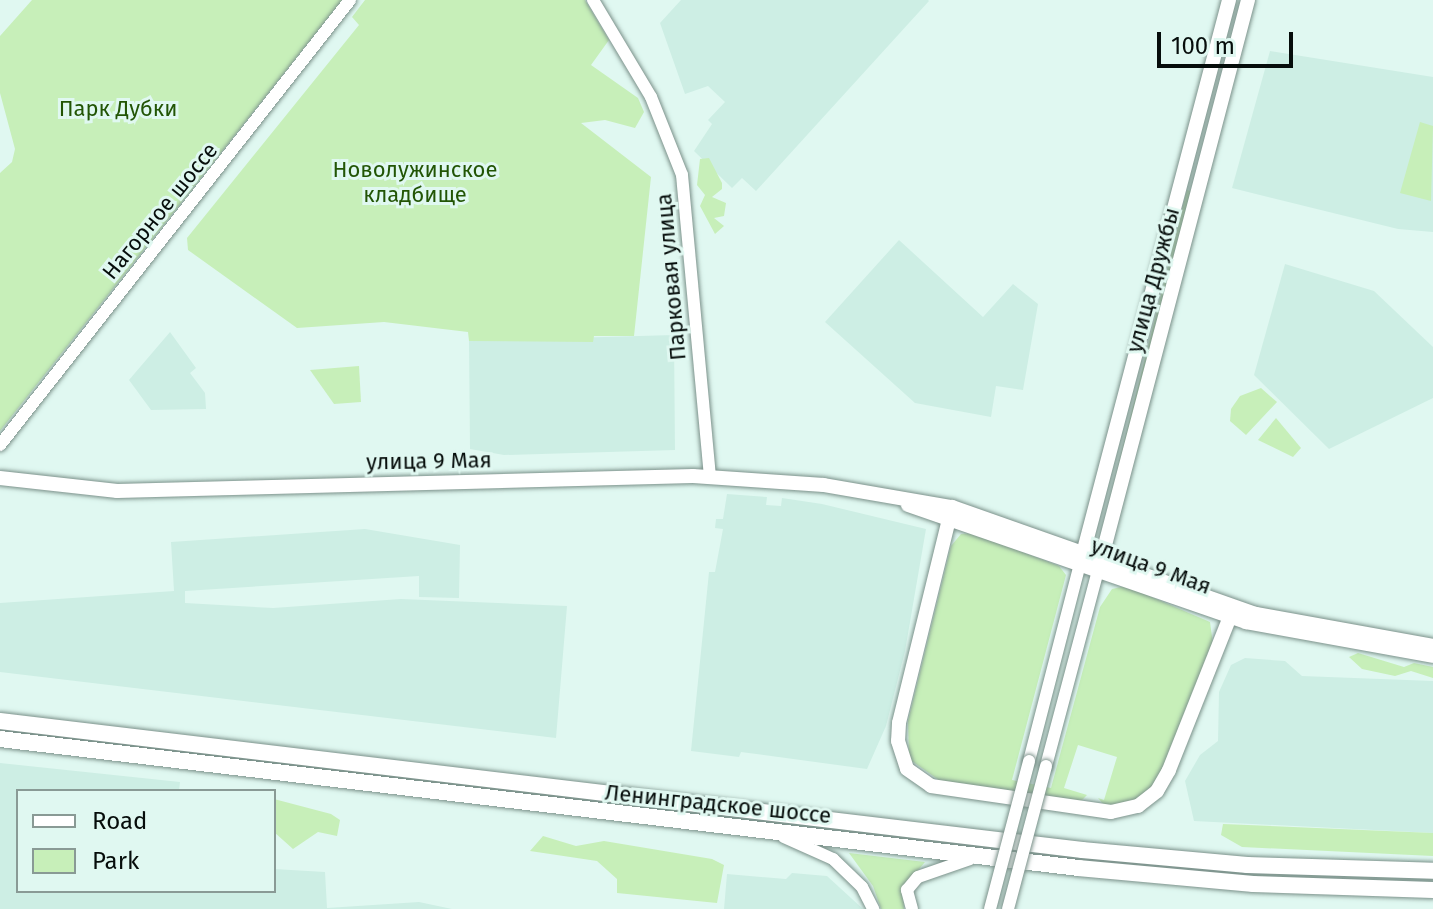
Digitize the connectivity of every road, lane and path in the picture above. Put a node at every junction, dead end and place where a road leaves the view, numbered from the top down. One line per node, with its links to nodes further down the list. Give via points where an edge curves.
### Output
1 (350, 0): 5 (street, Нагорное шоссе)
2 (593, 0): 6 (street, Парковая улица, via 651,97 682,175)
3 (1229, 0): 9 (main road, улица Дружбы)
4 (1248, 0): 10 (main road, улица Дружбы)
5 (0, 445)
6 (710, 476): 7 (main road, улица 9 Мая, via 117,491); 8 (main road, улица 9 Мая, via 860,490)
7 (0, 478)
8 (950, 512): 9 (main road, улица 9 Мая); 11 (main road, via 899,723 898,741 907,769 931,786 1111,812 1138,806 1157,791 1169,770)
9 (1082, 559): 10 (main road, улица 9 Мая); 22 (street, bridge)
10 (1100, 566): 11 (main road, улица 9 Мая); 23 (street, bridge)
11 (1232, 612): 12 (main road, улица 9 Мая); 13 (main road, улица 9 Мая)
12 (1433, 646)
13 (1433, 656)
14 (0, 721): 18 (highway, Ленинградское шоссе, via 1097,852 1247,865)
15 (0, 739): 16 (highway, Ленинградское шоссе)
16 (773, 833): 17 (highway, Ленинградское шоссе); 20 (street, via 833,859 862,887)
17 (985, 856): 19 (highway, Ленинградское шоссе, via 1173,878); 21 (street, via 949,863 918,877 907,890)
18 (1433, 871)
19 (1433, 890)
20 (873, 909)
21 (912, 909)
22 (990, 909)
23 (1008, 909)

